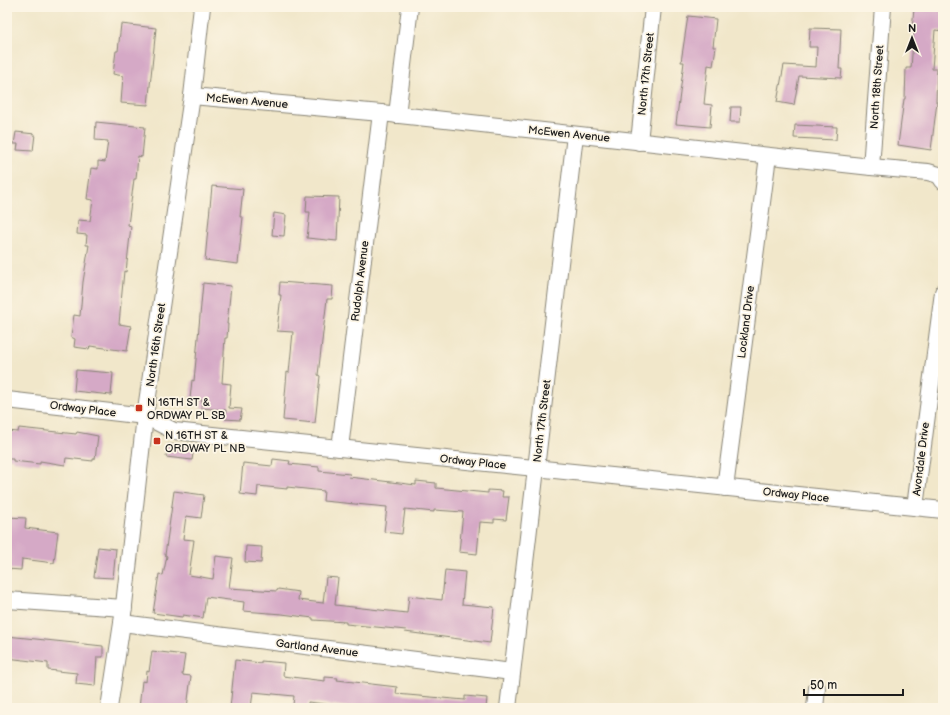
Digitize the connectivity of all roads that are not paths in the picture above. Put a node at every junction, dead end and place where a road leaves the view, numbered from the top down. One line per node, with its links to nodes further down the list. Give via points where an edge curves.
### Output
1 (202, 7): 5 (street, North 16th Street)
2 (410, 7): 7 (street)
3 (653, 7): 9 (street, North 17th Street)
4 (884, 7): 11 (street, North 18th Street)
5 (192, 96): 6 (street, McEwen Avenue); 15 (street, North 16th Street)
6 (381, 113): 7 (street, McEwen Avenue); 16 (street, Rudolph Avenue)
7 (398, 115): 8 (street, McEwen Avenue)
8 (576, 135): 9 (street, McEwen Avenue); 17 (street, North 17th Street)
9 (639, 142): 10 (street, McEwen Avenue)
10 (768, 156): 11 (street, McEwen Avenue); 18 (street, Lockland Drive)
11 (871, 167): 12 (street, McEwen Avenue, via 928,172 939,175)
12 (943, 181)
13 (943, 292): 19 (street, Avondale Drive)
14 (7, 400): 15 (street, Ordway Place)
15 (145, 416): 16 (street, Ordway Place, via 174,431); 22 (street, North 16th Street)
16 (340, 448): 17 (street, Ordway Place)
17 (537, 468): 18 (street, Ordway Place); 23 (street, North 17th Street)
18 (725, 488): 19 (street, Ordway Place)
19 (915, 507): 20 (street, Ordway Place)
20 (943, 510)
21 (7, 600): 22 (street, Gartland Avenue)
22 (123, 616): 23 (street, Gartland Avenue); 25 (street, North 16th Street)
23 (512, 672): 26 (street, North 17th Street)
24 (817, 688): 27 (street)
25 (109, 708)
26 (508, 708)
27 (814, 708)

